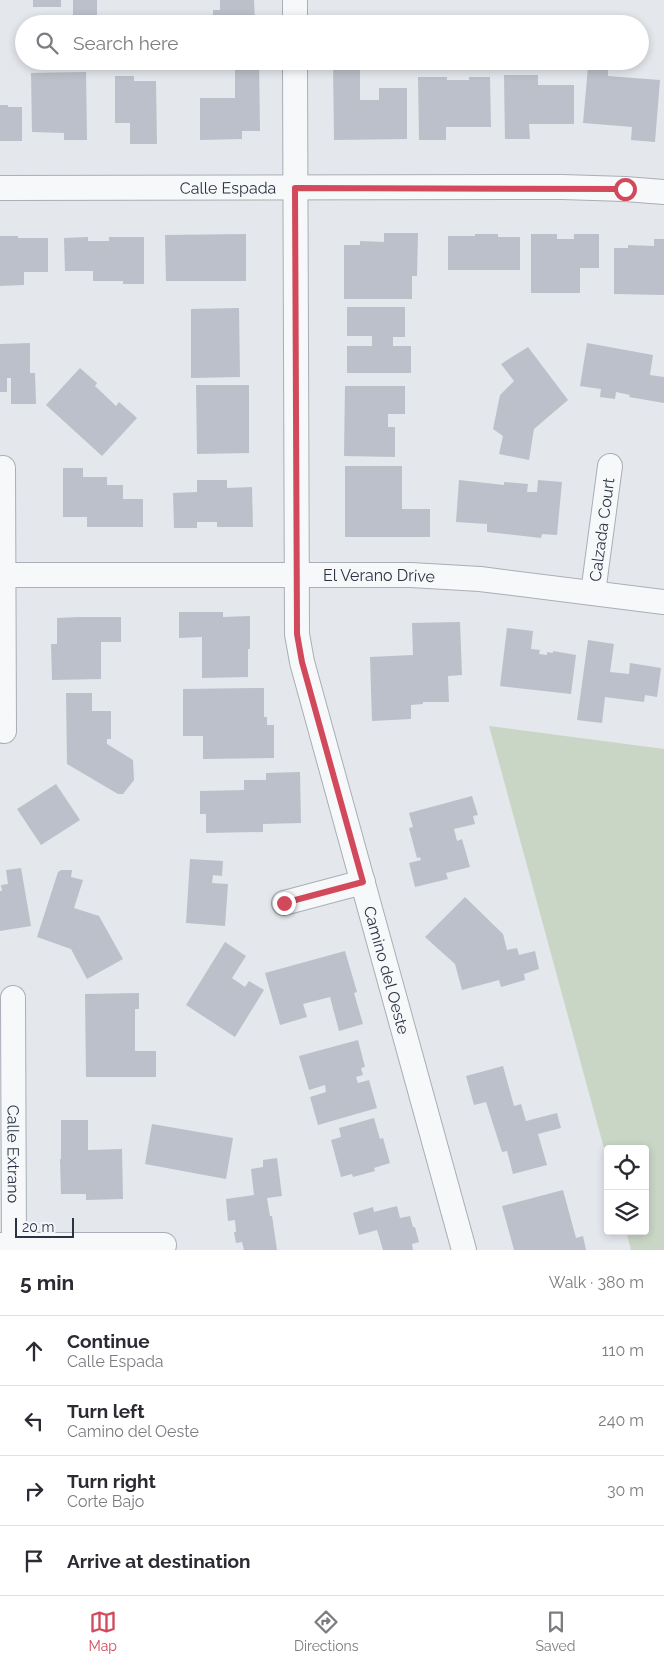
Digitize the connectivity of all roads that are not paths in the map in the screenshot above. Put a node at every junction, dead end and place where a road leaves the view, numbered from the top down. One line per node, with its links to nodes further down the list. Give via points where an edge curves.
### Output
1 (295, 0): 2 (street)
2 (295, 15)
3 (295, 70): 5 (street, Camino del Oeste)
4 (0, 188): 5 (street, Calle Espada)
5 (295, 188): 6 (street, Calle Espada, via 562,188); 9 (street, Camino del Oeste)
6 (664, 192)
7 (610, 466): 11 (street, Calzada Court)
8 (3, 468): 10 (street)
9 (296, 574): 10 (street, El Verano Drive); 11 (street, El Verano Drive, via 480,579); 14 (street, Camino del Oeste, via 297,634 302,662)
10 (3, 575): 13 (street)
11 (593, 593): 12 (street, El Verano Drive)
12 (664, 602)
13 (4, 731)
14 (363, 882): 15 (street); 19 (street, Camino del Oeste)
15 (284, 903)
16 (14, 998): 18 (street, Calle Extrano)
17 (164, 1245): 18 (street)
18 (9, 1247)
19 (464, 1250)

